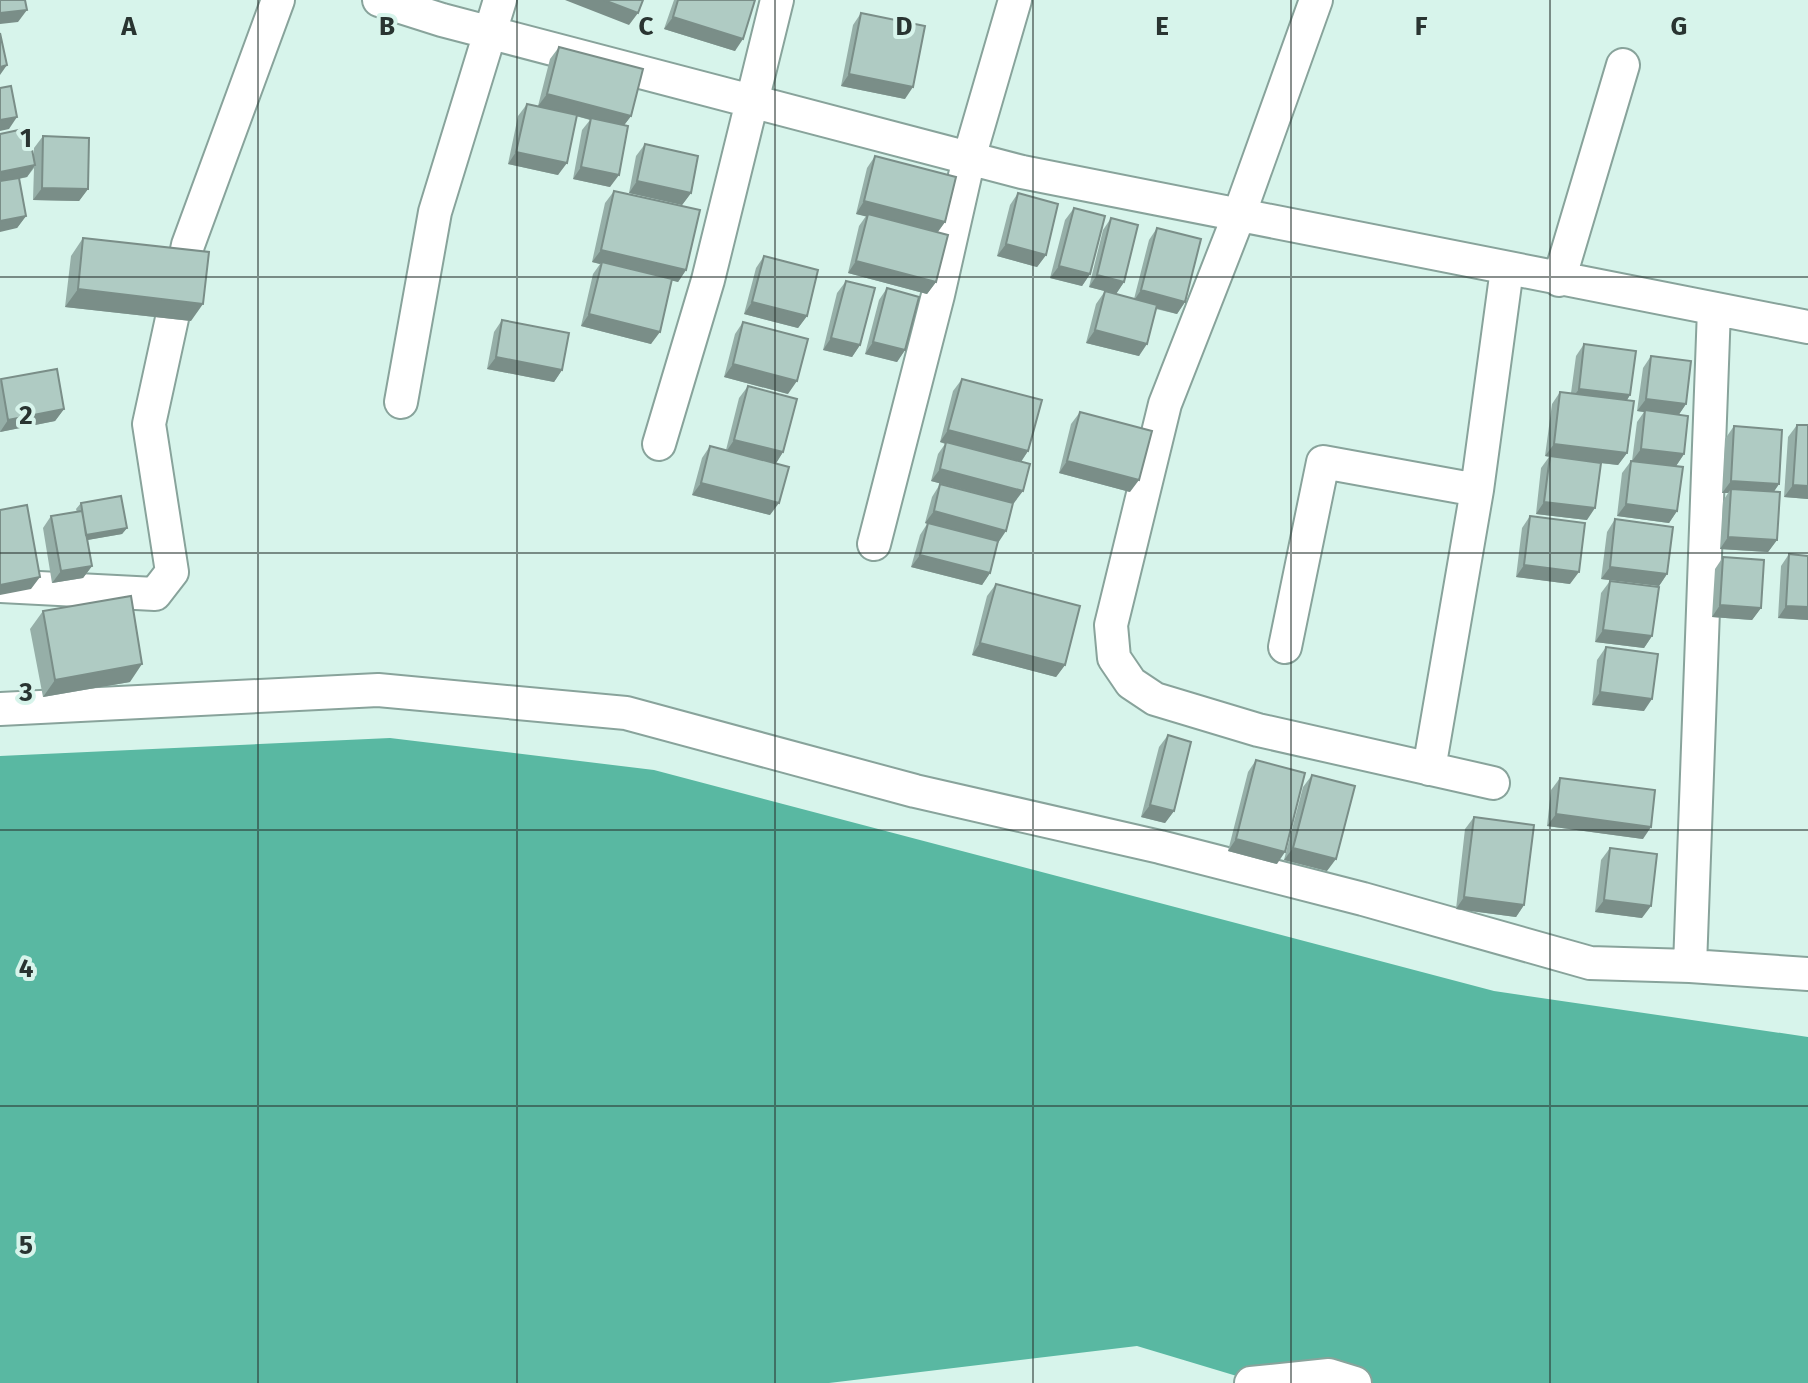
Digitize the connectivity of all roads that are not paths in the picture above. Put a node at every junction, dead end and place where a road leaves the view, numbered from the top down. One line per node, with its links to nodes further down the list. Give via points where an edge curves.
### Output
1 (278, 0): 20 (street, via 188,245 149,424 172,572 155,594)
2 (379, 0): 7 (street)
3 (500, 0): 7 (street)
4 (777, 0): 9 (street)
5 (1015, 0): 10 (street)
6 (1316, 0): 11 (street)
7 (492, 33): 9 (street); 16 (street, via 435,212)
8 (1623, 65): 13 (street)
9 (752, 101): 10 (street); 17 (street, via 708,280)
10 (969, 158): 11 (street); 19 (street)
11 (1239, 215): 12 (street); 23 (street, via 1165,404 1111,625 1114,658 1131,683 1155,699 1258,730)
12 (1507, 269): 13 (street); 18 (street)
13 (1559, 280): 14 (street)
14 (1714, 309): 15 (street); 25 (street)
15 (1808, 327)
16 (401, 402)
17 (659, 444)
18 (1477, 490): 21 (street, via 1323,462); 23 (street)
19 (874, 544)
20 (0, 586)
21 (1285, 647)
22 (0, 709): 25 (street, via 378,690 626,713 915,791 1363,899 1590,963)
23 (1429, 769): 24 (street)
24 (1493, 783)
25 (1690, 966): 26 (street)
26 (1808, 974)
27 (1251, 1383): 28 (street, via 1329,1375)
28 (1355, 1383)

